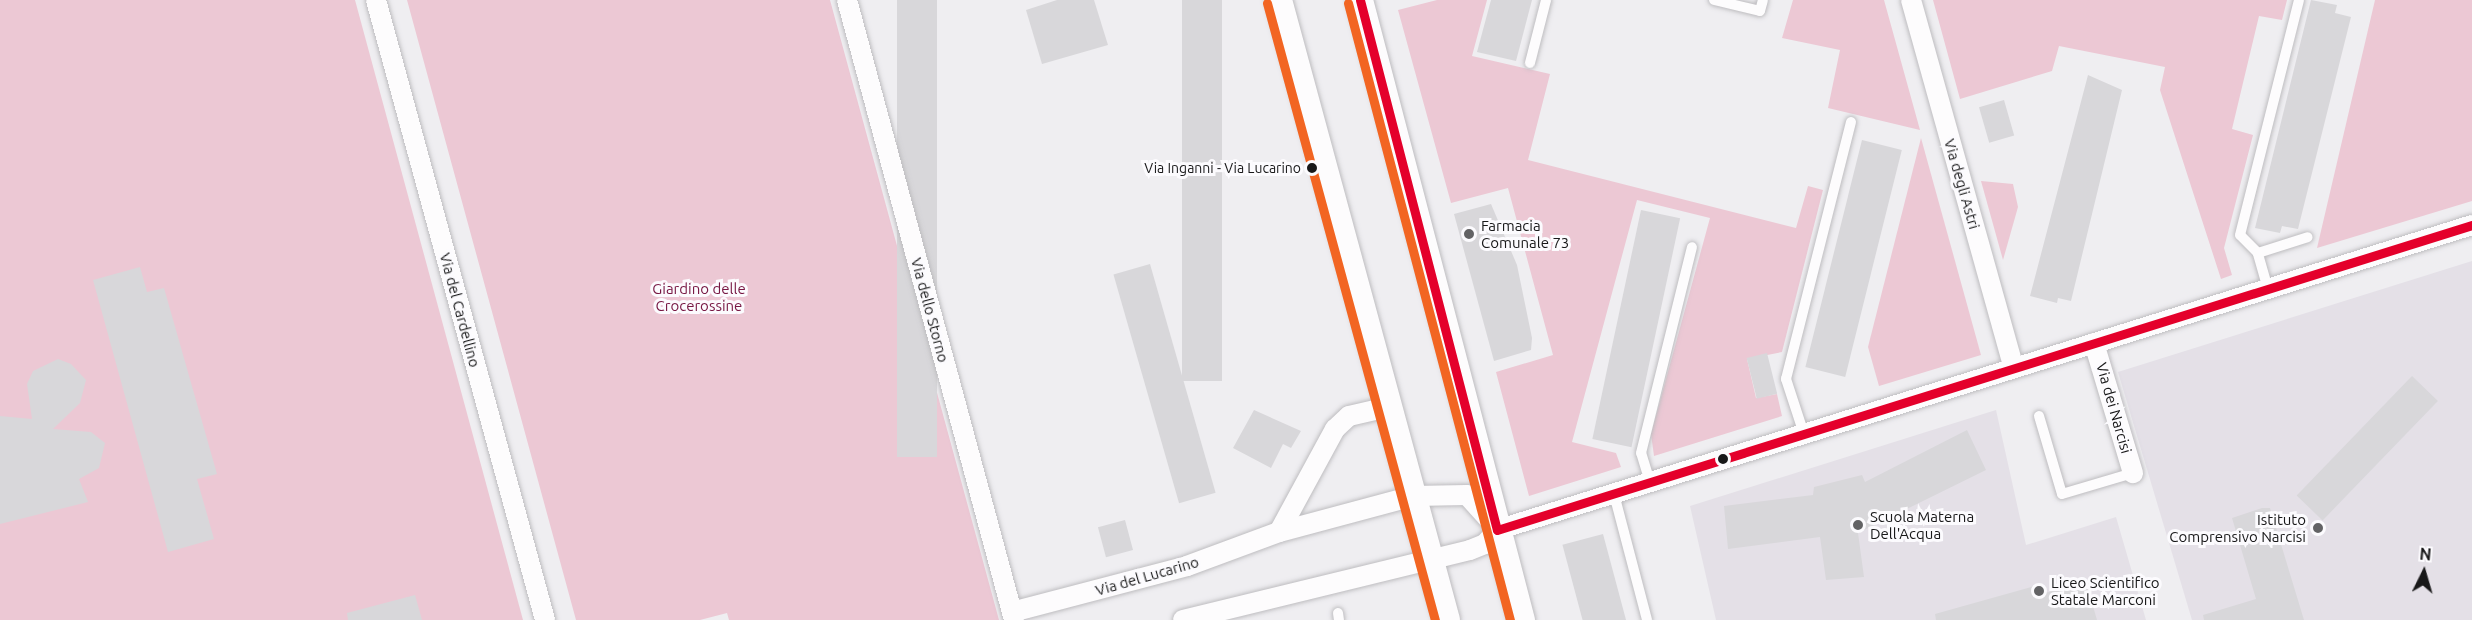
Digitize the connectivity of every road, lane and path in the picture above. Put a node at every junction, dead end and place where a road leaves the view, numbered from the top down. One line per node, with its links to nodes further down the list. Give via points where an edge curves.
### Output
1 (376, 0): 30 (street, Via del Cardellino)
2 (847, 0): 29 (street, Via dello Storno)
3 (1279, 0): 19 (street)
4 (1360, 0): 26 (street)
5 (1546, 0): 10 (lane)
6 (1714, 0): 7 (lane, via 1760,11)
7 (1763, 0)
8 (1911, 0): 18 (street, Via degli Astri)
9 (2299, 0): 15 (lane, via 2240,235)
10 (1530, 63)
11 (1851, 122): 21 (lane, via 1786,379)
12 (2472, 225): 16 (street)
13 (2308, 237): 15 (lane)
14 (1692, 247): 23 (lane, via 1641,453)
15 (2258, 254): 16 (lane)
16 (2268, 289): 17 (street)
17 (2094, 343): 18 (street); 22 (street, Via dei Narcisi)
18 (2014, 368): 21 (street)
19 (1388, 407): 25 (street); 27 (street, via 1349,416 1335,429)
20 (2039, 416): 22 (lane, via 2062,494)
21 (1804, 434): 23 (street)
22 (2133, 473)
23 (1650, 482): 24 (street)
24 (1614, 494): 26 (street); 34 (lane)
25 (1413, 496): 26 (street, Via del Lucarino, via 1467,495); 27 (street, Via del Lucarino); 28 (street)
26 (1497, 530): 28 (street, via 1485,544); 33 (street)
27 (1279, 532): 29 (street, Via del Lucarino, via 1187,566)
28 (1430, 556): 31 (street); 32 (street)
29 (1013, 616)
30 (545, 620)
31 (1183, 620)
32 (1447, 620)
33 (1522, 620)
34 (1647, 620)

